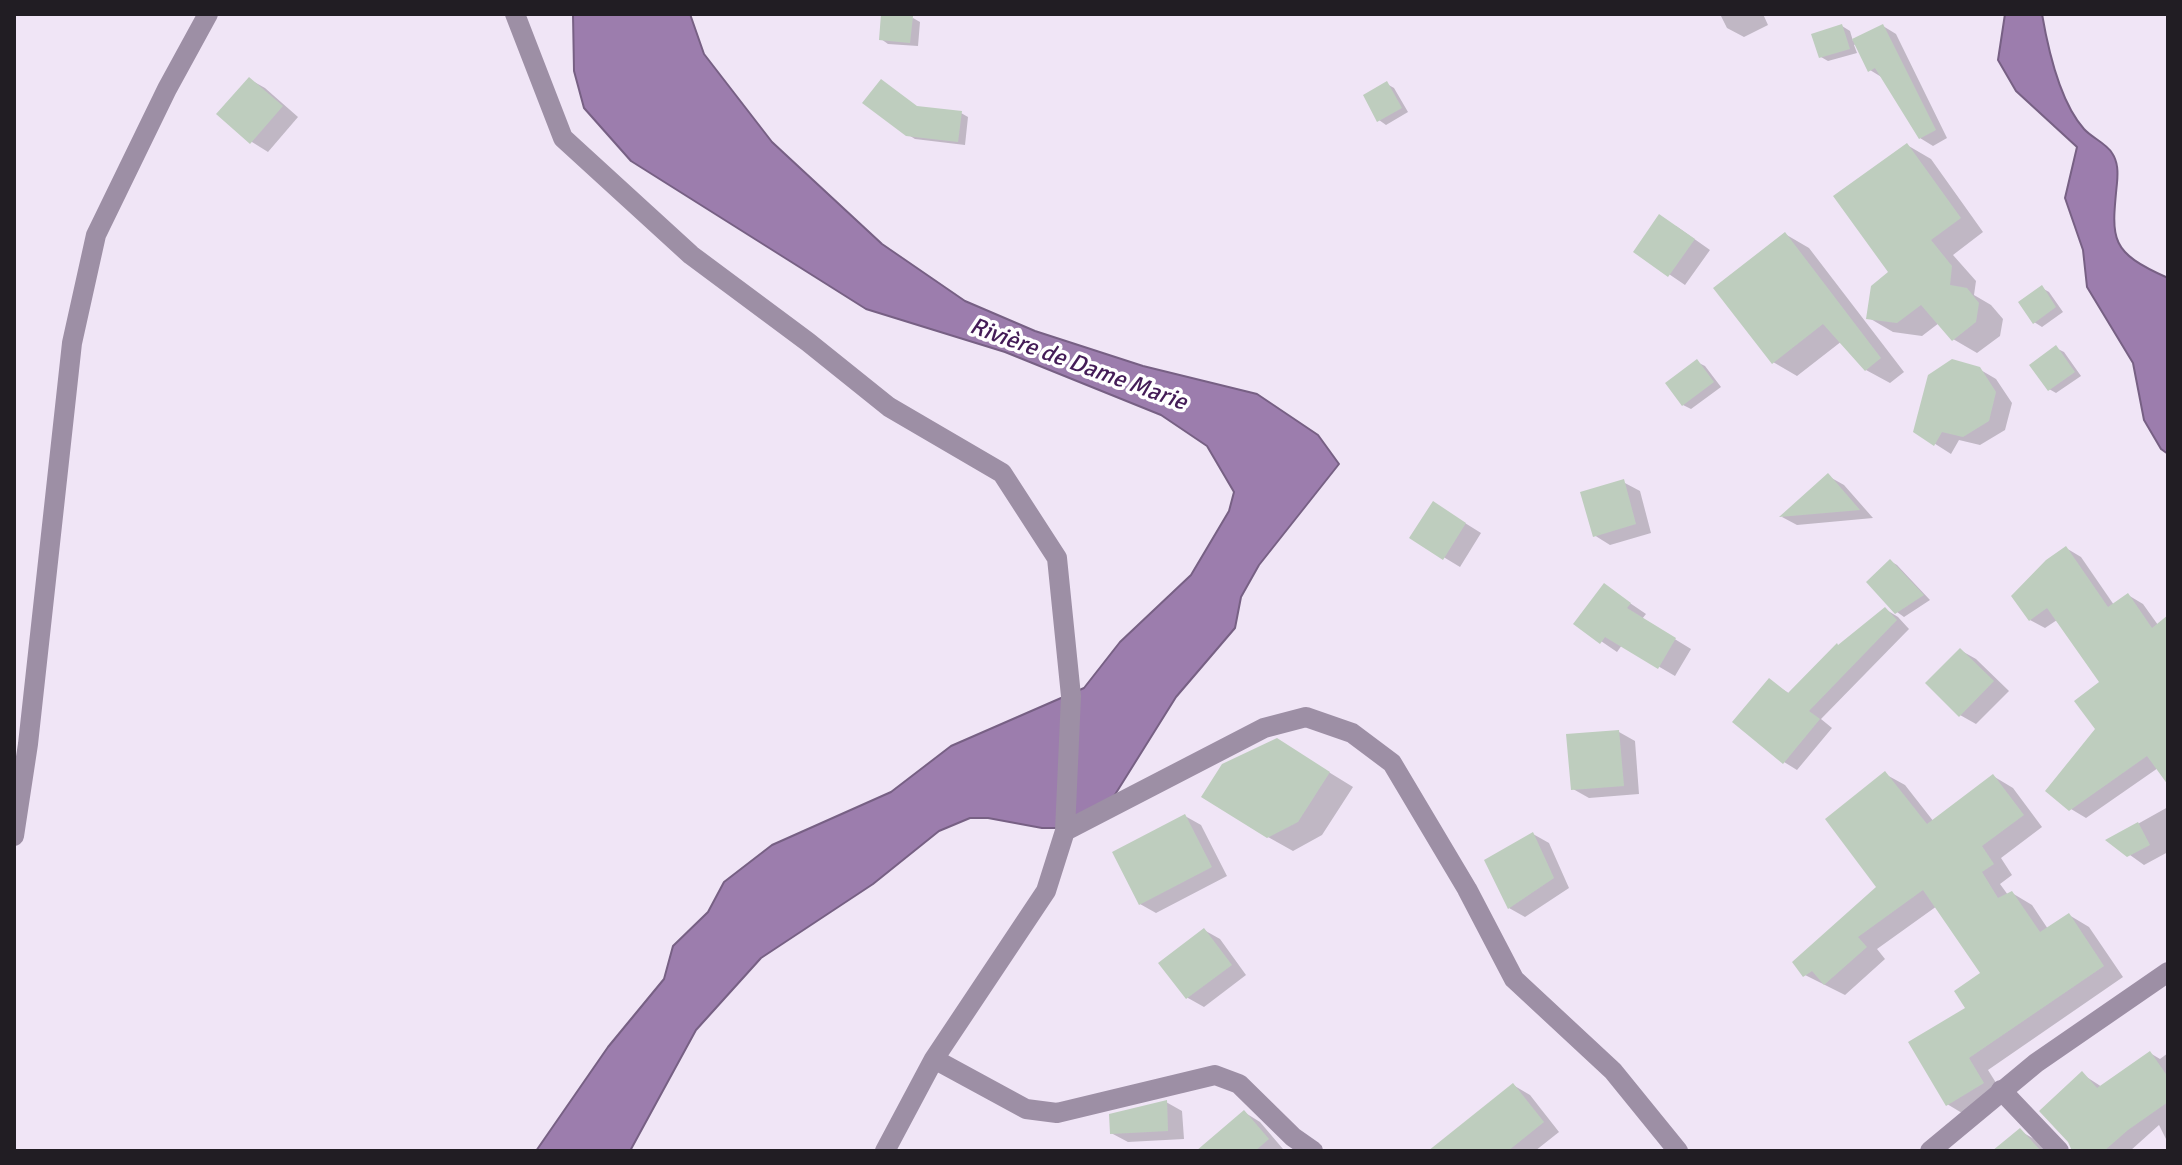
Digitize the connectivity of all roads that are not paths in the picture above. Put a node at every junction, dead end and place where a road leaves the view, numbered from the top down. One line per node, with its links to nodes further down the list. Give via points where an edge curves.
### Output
1 (208, 14): 4 (street, via 96,235 72,343)
2 (515, 14): 3 (street, via 563,138 691,255 889,407 1002,473 1057,558 1071,696)
3 (1065, 831): 6 (street, via 1046,891); 10 (street, via 1264,728 1306,717 1352,733 1392,763 1514,979 1613,1071)
4 (14, 836)
5 (2168, 972): 7 (street)
6 (934, 1059): 8 (street); 9 (street, via 1026,1109 1057,1113 1215,1075 1239,1084)
7 (2001, 1090): 11 (street); 12 (street)
8 (885, 1151)
9 (1313, 1151)
10 (1678, 1151)
11 (1930, 1151)
12 (2059, 1151)

